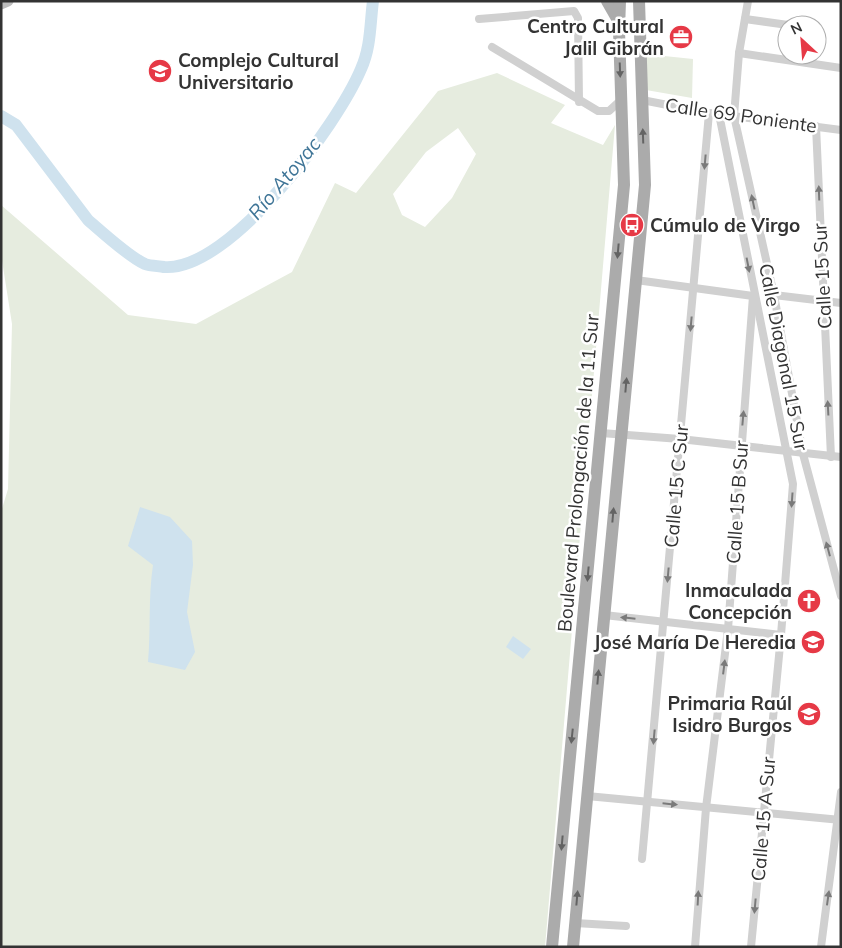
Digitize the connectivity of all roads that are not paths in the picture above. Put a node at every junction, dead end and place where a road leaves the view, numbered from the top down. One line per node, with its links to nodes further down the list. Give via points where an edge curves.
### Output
1 (8, 1): 6 (main road)
2 (607, 1): 9 (main road)
3 (620, 1): 9 (main road, Boulevard Prolongación de la 11 Sur)
4 (639, 1): 15 (main road, Boulevard Prolongación de la 11 Sur)
5 (748, 1): 8 (street, Calle Diagonal 15 Sur)
6 (1, 4)
7 (479, 19): 16 (street, via 574,11 578,18)
8 (745, 19): 10 (street); 12 (street, Calle Diagonal 15 Sur)
9 (619, 22): 14 (main road, Boulevard Prolongación de la 11 Sur, one-way to 14)
10 (777, 23)
11 (492, 47): 16 (street)
12 (739, 53): 13 (street); 19 (street, Calle Diagonal 15 Sur)
13 (841, 68)
14 (621, 100): 16 (street, via 609,111 602,112); 28 (main road, Boulevard Prolongación de la 11 Sur, one-way to 28, via 624,185)
15 (642, 100): 17 (street, Calle 69 Poniente); 22 (main road, Boulevard Prolongación de la 11 Sur, one-way to 15, via 644,185)
16 (579, 102)
17 (709, 113): 18 (street, Calle 69 Poniente); 23 (street, Calle 15 C Sur, one-way to 23)
18 (718, 114): 19 (street, Calle 69 Poniente); 25 (street, Calle Diagonal 15 Sur, one-way to 25)
19 (734, 116): 20 (street, Calle 69 Poniente); 24 (street, Calle Diagonal 15 Sur, one-way to 19)
20 (816, 126): 21 (street, Calle 69 Poniente); 26 (street, Calle 15 Sur, one-way to 20)
21 (841, 130)
22 (636, 280): 23 (street); 29 (main road, Boulevard Prolongación de la 11 Sur, one-way to 22)
23 (694, 287): 25 (street); 30 (street, Calle 15 C Sur, one-way to 30)
24 (774, 295): 26 (street); 33 (street, Calle Diagonal 15 Sur)
25 (753, 296): 31 (street, Calle 15 B Sur, one-way to 25); 32 (street, Calle Diagonal 15 Sur)
26 (824, 302): 27 (street); 34 (street, Calle 15 Sur, one-way to 26)
27 (841, 303)
28 (601, 433): 29 (street); 50 (main road, Boulevard Prolongación de la 11 Sur, one-way to 50)
29 (621, 434): 30 (street); 37 (main road, Boulevard Prolongación de la 11 Sur, one-way to 29)
30 (680, 439): 31 (street); 38 (street, Calle 15 C Sur, one-way to 38)
31 (741, 446): 32 (street); 39 (street, Calle 15 B Sur)
32 (787, 452): 33 (street); 40 (street, Calle 15 A Sur, one-way to 40, via 793,484)
33 (803, 454): 34 (street); 36 (street, Calle Diagonal 15 Sur, one-way to 33)
34 (831, 457): 35 (street)
35 (841, 457)
36 (841, 596)
37 (604, 616): 38 (street, one-way to 37); 42 (main road, Boulevard Prolongación de la 11 Sur, one-way to 37)
38 (664, 622): 39 (street); 43 (street, Calle 15 C Sur, one-way to 43)
39 (728, 629): 40 (street); 44 (street, Calle 15 B Sur, one-way to 39)
40 (781, 635): 45 (street, Calle 15 A Sur)
41 (841, 792): 46 (street)
42 (587, 796): 43 (street); 48 (main road, Boulevard Prolongación de la 11 Sur, one-way to 42)
43 (648, 802): 44 (street, one-way to 44); 47 (street, Calle 15 C Sur)
44 (706, 808): 45 (street); 52 (street, Calle 15 B Sur, one-way to 44)
45 (763, 813): 46 (street); 53 (street, Calle 15 A Sur, one-way to 53)
46 (840, 819): 54 (street, one-way to 46)
47 (642, 859)
48 (575, 923): 49 (street); 51 (main road, Boulevard Prolongación de la 11 Sur)
49 (626, 926)
50 (552, 947)
51 (572, 947)
52 (695, 947)
53 (751, 947)
54 (821, 947)

